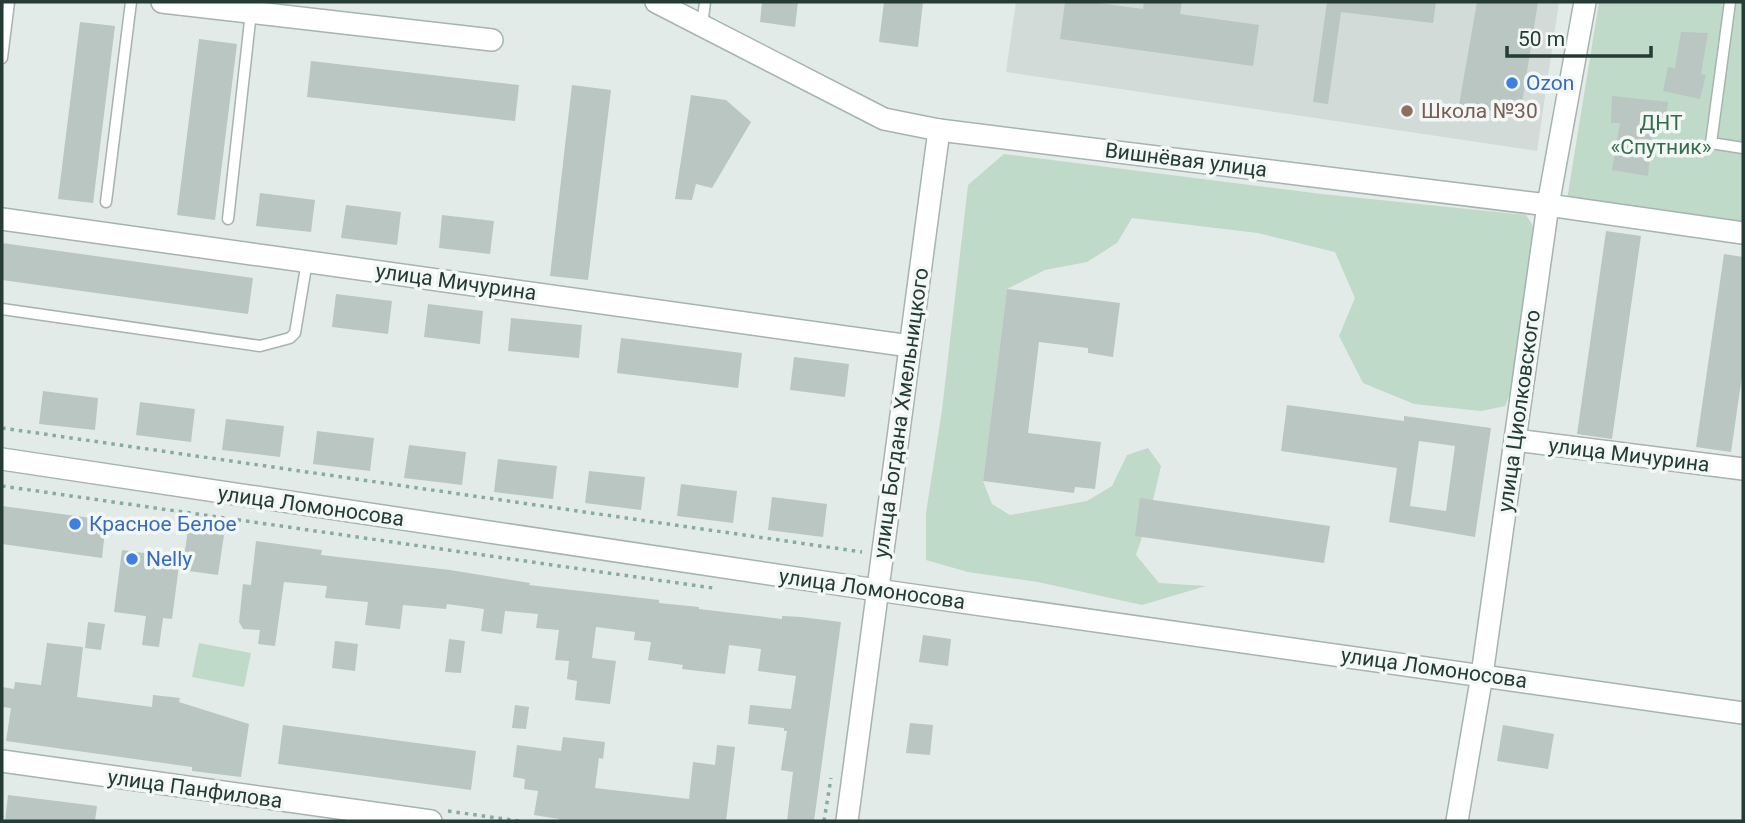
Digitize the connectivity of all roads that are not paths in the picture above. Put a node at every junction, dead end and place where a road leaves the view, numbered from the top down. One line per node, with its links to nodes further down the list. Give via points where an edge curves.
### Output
1 (9, 2): 11 (lane)
2 (131, 2): 14 (lane)
3 (162, 2): 8 (street)
4 (656, 2): 9 (street, Вишнёвая улица)
5 (705, 2): 9 (lane)
6 (1585, 2): 15 (street, улица Циолковского)
7 (1730, 2): 13 (lane, via 1712,143)
8 (251, 12): 10 (street); 17 (lane)
9 (702, 26): 12 (street, Вишнёвая улица, via 884,119)
10 (492, 40)
11 (2, 58)
12 (939, 130): 15 (street, Вишнёвая улица); 21 (street, улица Богдана Хмельницкого)
13 (1743, 148)
14 (106, 202)
15 (1548, 205): 18 (street, Вишнёвая улица); 22 (street, улица Циолковского)
16 (2, 219): 19 (street, улица Мичурина)
17 (228, 219)
18 (1743, 233)
19 (307, 261): 20 (lane, via 295,333 260,346); 21 (street, улица Мичурина)
20 (2, 309)
21 (910, 346): 25 (street, улица Богдана Хмельницкого)
22 (1515, 440): 24 (street, улица Мичурина); 26 (street, улица Циолковского)
23 (2, 459): 25 (street, улица Ломоносова)
24 (1743, 469)
25 (877, 590): 26 (street, улица Ломоносова); 30 (street, улица Богдана Хмельницкого)
26 (1482, 675): 27 (street, улица Ломоносова); 31 (street, улица Циолковского)
27 (1743, 713)
28 (2, 761): 29 (street, улица Панфилова)
29 (431, 821)
30 (847, 821)
31 (1457, 821)

